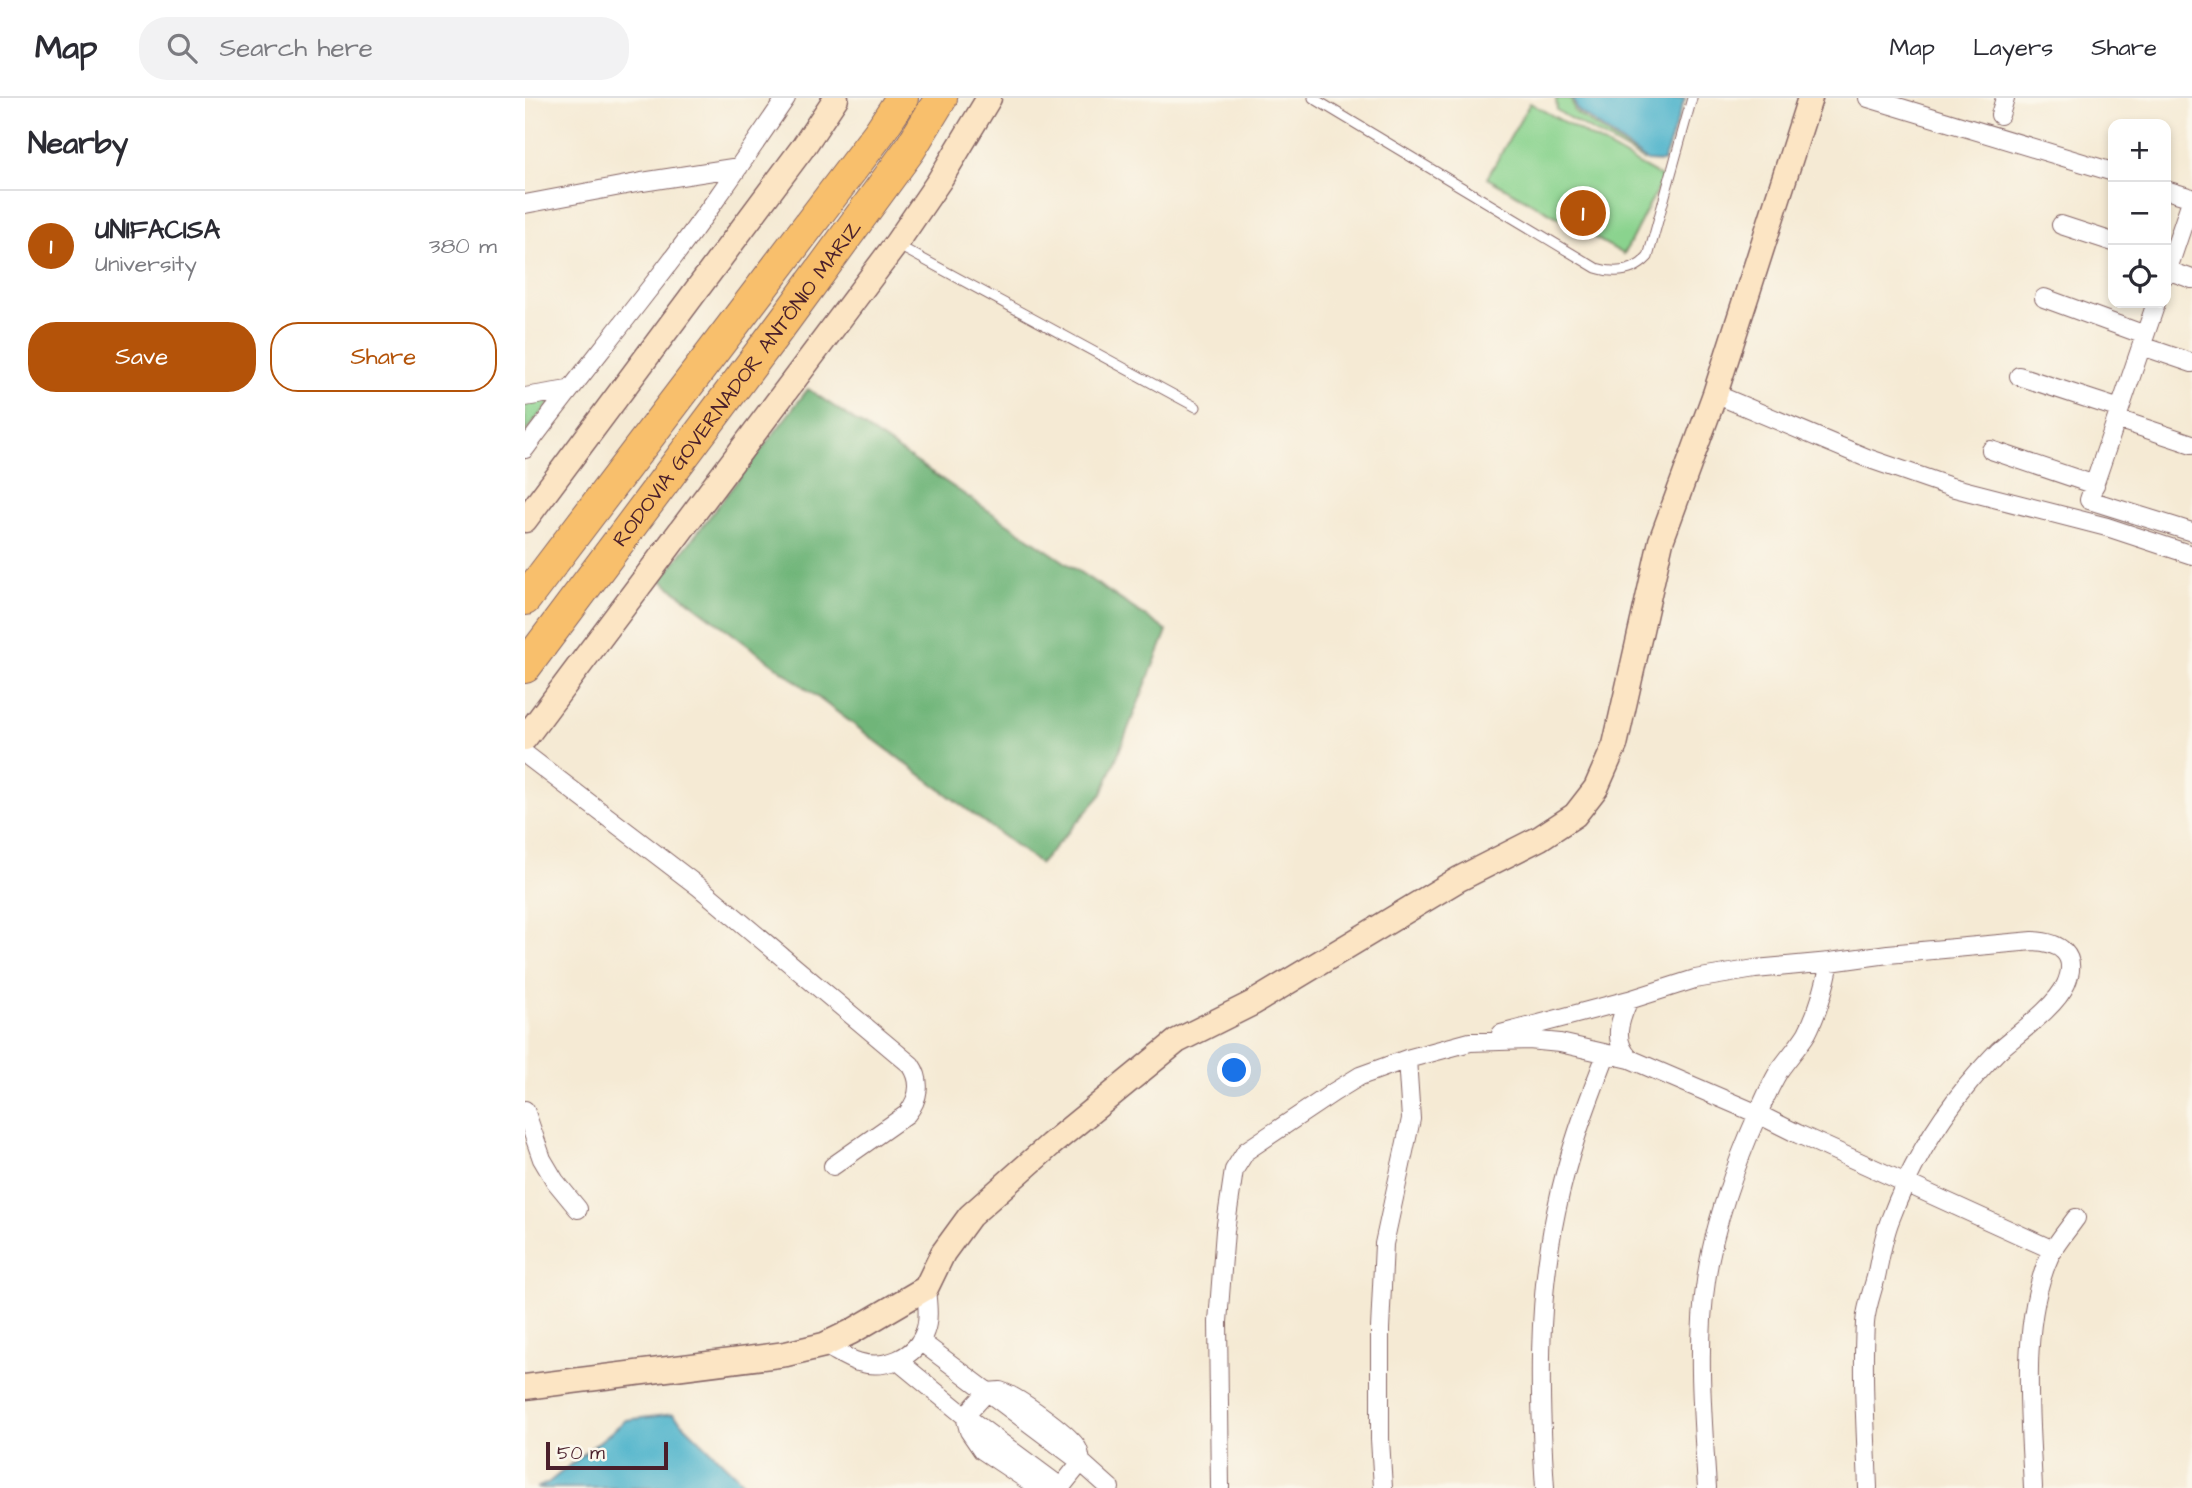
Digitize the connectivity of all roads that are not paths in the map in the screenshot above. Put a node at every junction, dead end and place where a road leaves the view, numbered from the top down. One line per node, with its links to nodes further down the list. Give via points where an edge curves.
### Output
1 (786, 98): 10 (street)
2 (836, 98): 35 (street)
3 (902, 98): 38 (highway, RODOVIA GOVERNADOR ANTÔNIO MARIZ)
4 (941, 98): 39 (highway, RODOVIA GOVERNADOR ANTÔNIO MARIZ, via 910,149 808,289)
5 (989, 98): 17 (street)
6 (1313, 98): 7 (lane, via 1596,268 1613,272 1648,257)
7 (1692, 98)
8 (1810, 98): 27 (street)
9 (1868, 98): 11 (street)
10 (739, 167): 14 (street); 26 (street, via 647,293)
11 (2108, 171)
12 (2171, 192): 13 (street)
13 (2192, 198): 18 (street)
14 (525, 204)
15 (2061, 225): 16 (street)
16 (2108, 240)
17 (895, 244): 29 (lane); 40 (street)
18 (2171, 255)
19 (2171, 268): 20 (street)
20 (2192, 279)
21 (2044, 298): 23 (street)
22 (2154, 308): 23 (street)
23 (2144, 341): 24 (street); 30 (street)
24 (2192, 363)
25 (2019, 376): 30 (street)
26 (568, 390): 28 (street); 32 (street)
27 (1715, 394): 37 (street, via 1867,458 1951,487 2107,527); 55 (street, via 1661,541 1615,745 1596,788 1575,815 1253,1003 1177,1041 1050,1144 971,1216 943,1252)
28 (525, 397)
29 (1196, 407)
30 (2119, 414): 31 (street); 34 (street)
31 (2192, 444)
32 (525, 449)
33 (1991, 450): 34 (street)
34 (2095, 485): 36 (street, via 2089,500)
35 (525, 520)
36 (2192, 532)
37 (2192, 555)
38 (525, 598)
39 (525, 667)
40 (525, 738)
41 (525, 754): 50 (street, via 699,887 911,1065 918,1091 912,1108)
42 (1831, 962): 43 (street, via 1696,979); 49 (street, via 1811,1024); 51 (street, via 2033,941 2061,947 2068,958 2066,986 1965,1088 1935,1129)
43 (1629, 1000): 44 (street); 47 (street, via 1618,1035)
44 (1470, 1042): 45 (street, via 1539,1041); 46 (street)
45 (1607, 1055): 47 (street); 67 (street, via 1574,1140 1556,1212 1540,1368)
46 (1407, 1059): 65 (street, via 1360,1076 1333,1092 1246,1151 1234,1170 1218,1322); 66 (street, via 1412,1119 1384,1244 1380,1329)
47 (1630, 1059): 49 (street)
48 (525, 1110): 52 (street, via 542,1159)
49 (1758, 1114): 51 (street); 68 (street, via 1705,1282 1702,1411)
50 (833, 1166)
51 (1906, 1182): 54 (street); 69 (street, via 1889,1222 1865,1320)
52 (578, 1209)
53 (2076, 1218): 54 (street)
54 (2053, 1250): 70 (street, via 2032,1326)
55 (926, 1288): 56 (street, via 927,1323); 57 (street)
56 (920, 1341): 58 (street); 60 (street)
57 (824, 1345): 58 (street, via 858,1362); 59 (street, via 786,1354)
58 (898, 1361): 61 (street)
59 (525, 1387)
60 (986, 1392): 61 (street); 62 (street, via 1007,1393 1033,1410 1073,1442)
61 (965, 1416): 63 (street)
62 (1081, 1462): 63 (street); 64 (street)
63 (1061, 1488)
64 (1110, 1488)
65 (1220, 1488)
66 (1383, 1488)
67 (1545, 1488)
68 (1707, 1488)
69 (1868, 1488)
70 (2033, 1488)

